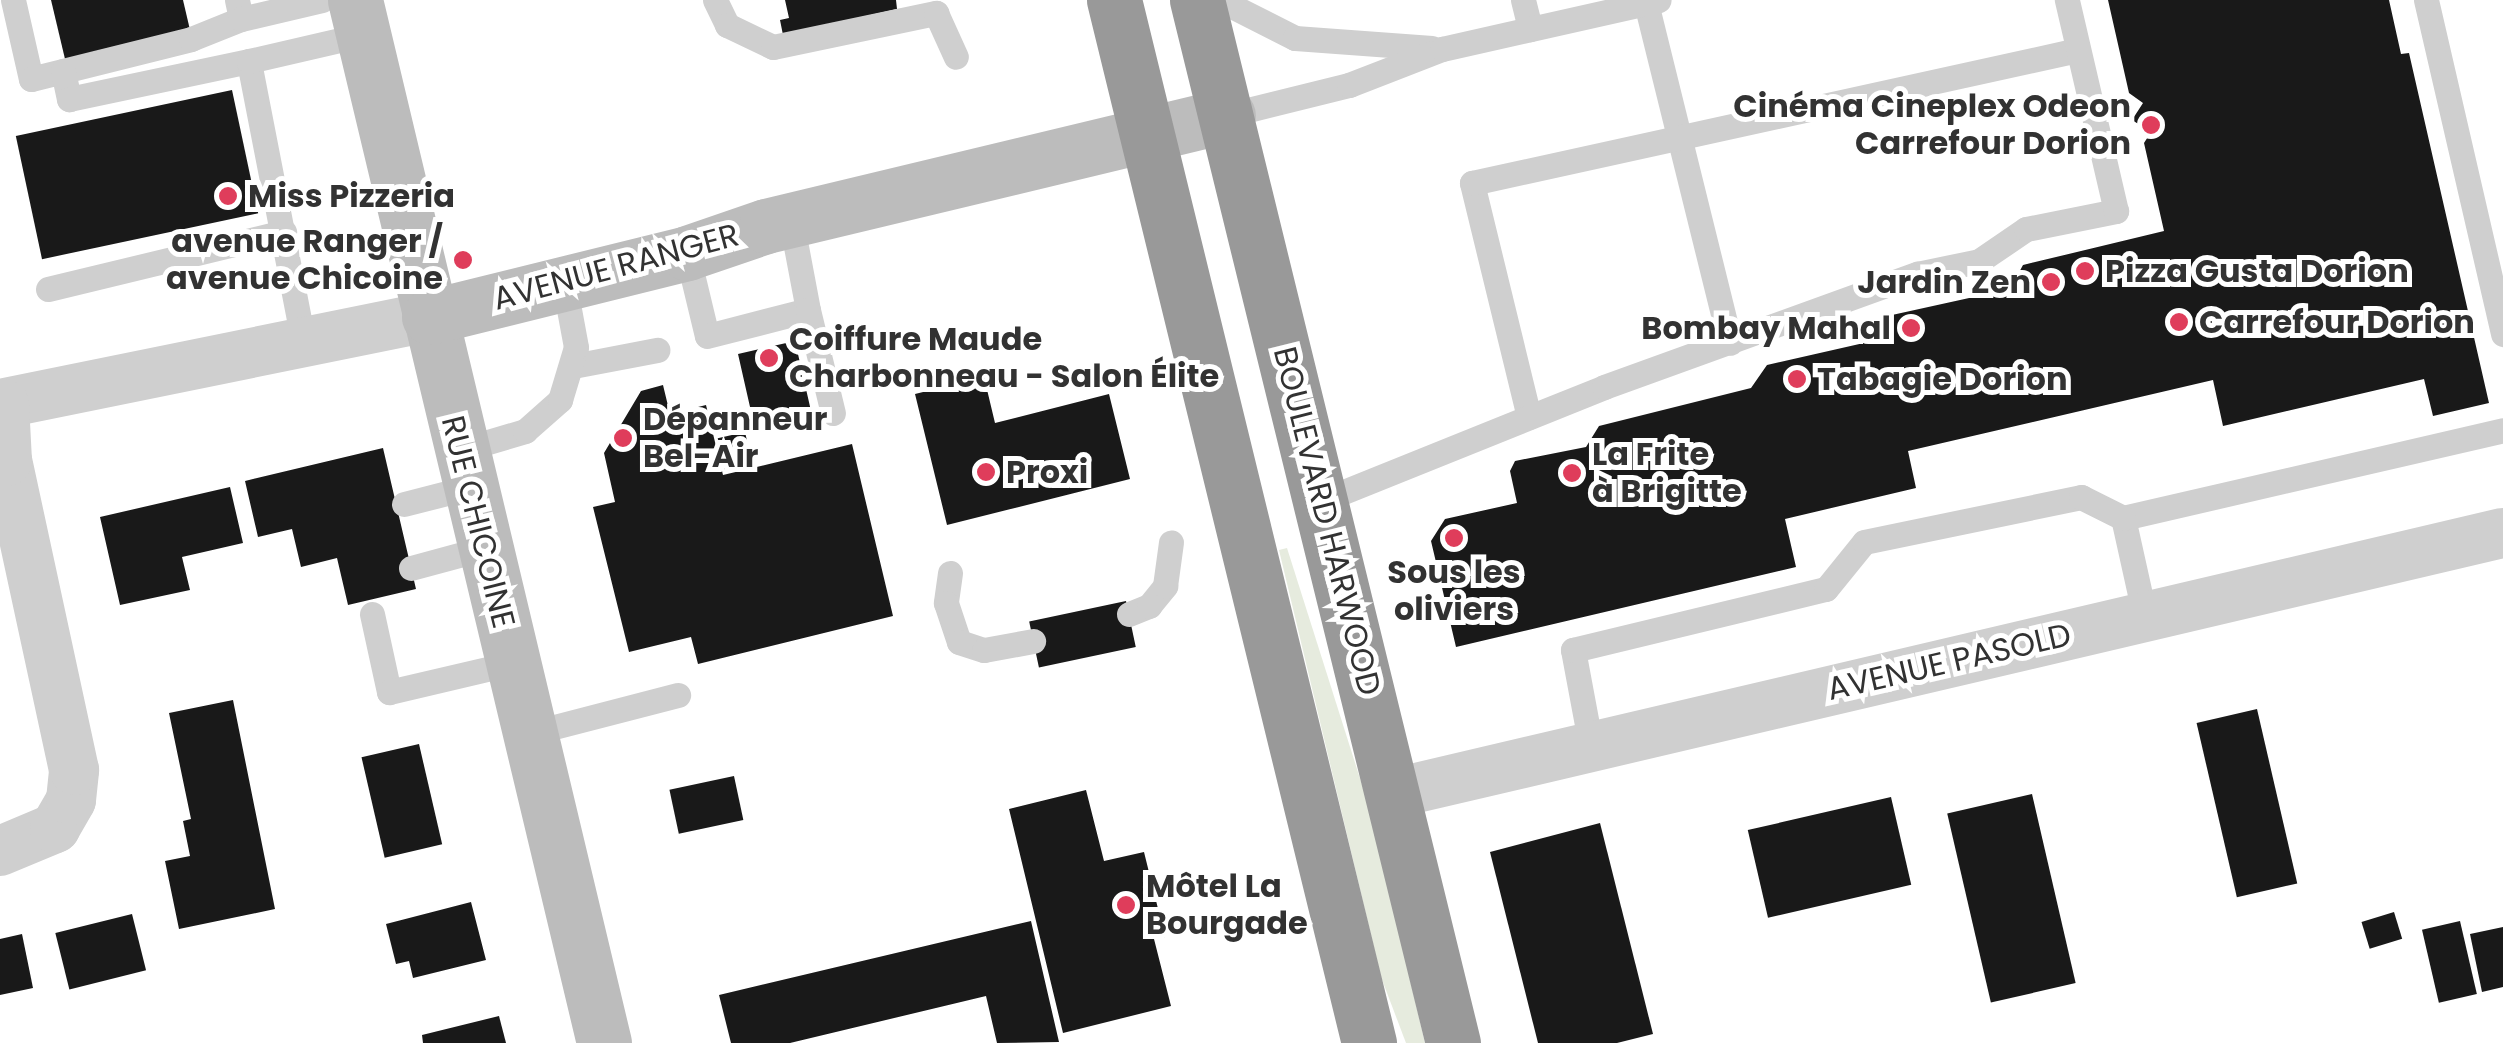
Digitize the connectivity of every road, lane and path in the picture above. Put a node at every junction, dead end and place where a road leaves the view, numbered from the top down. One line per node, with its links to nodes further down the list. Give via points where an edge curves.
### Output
1 (12, 0): 18 (lane, via 31,80)
2 (322, 0): 11 (lane)
3 (714, 0): 16 (lane, via 727,25 773,48 936,14)
4 (1114, 0): 20 (highway)
5 (1198, 0): 19 (highway, BOULEVARD HARWOOD)
6 (1220, 0): 14 (lane, via 1295,38)
7 (1523, 0): 13 (lane)
8 (2067, 0): 15 (lane)
9 (2426, 0): 29 (lane)
10 (1653, 2): 13 (lane); 21 (lane)
11 (239, 9): 18 (lane)
12 (358, 17): 17 (lane); 28 (street, RUE CHICOINE)
13 (1530, 29): 14 (lane)
14 (1442, 49): 19 (lane, via 1349,86)
15 (2078, 50): 21 (lane); 30 (lane, via 2116,212 2026,229 1979,261 1917,274)
16 (956, 58)
17 (248, 60): 18 (lane, via 70,100); 23 (lane)
18 (63, 72)
19 (1228, 115): 20 (street, AVENUE RANGER); 39 (highway, BOULEVARD HARWOOD)
20 (1150, 135): 22 (street, AVENUE RANGER); 58 (highway)
21 (1680, 138): 30 (lane); 36 (lane, via 1472,182)
22 (790, 220): 24 (street, AVENUE RANGER); 27 (lane)
23 (284, 232): 26 (lane); 31 (lane)
24 (687, 253): 25 (street, AVENUE RANGER); 27 (lane, via 707,336)
25 (564, 282): 28 (street, AVENUE RANGER); 33 (lane)
26 (48, 289)
27 (808, 310): 35 (lane)
28 (429, 317): 31 (street, AVENUE RANGER); 38 (street, RUE CHICOINE)
29 (2503, 334)
30 (1730, 343): 36 (lane)
31 (304, 345): 34 (street, AVENUE RANGER)
32 (657, 350): 33 (lane)
33 (573, 366): 38 (lane, via 560,400 537,424)
34 (2, 404): 56 (street, via 8,461 74,770 72,800 55,828)
35 (833, 413)
36 (1529, 417): 39 (lane)
37 (2503, 430): 41 (lane)
38 (465, 468): 40 (lane); 44 (street, RUE CHICOINE)
39 (1321, 501): 55 (highway, BOULEVARD HARWOOD)
40 (404, 504)
41 (2123, 518): 49 (lane); 54 (lane, via 2081,497 1864,542 1826,589 1573,650)
42 (2503, 533): 49 (street, AVENUE PASOLD)
43 (1171, 542): 48 (lane, via 1166,586 1149,606)
44 (485, 548): 45 (lane); 51 (street, RUE CHICOINE)
45 (411, 568)
46 (950, 573): 50 (lane, via 946,603 959,642 984,650)
47 (372, 614): 51 (lane, via 389,692)
48 (1129, 614)
49 (2145, 616): 54 (street, AVENUE PASOLD)
50 (1033, 641)
51 (513, 663): 53 (street, RUE CHICOINE)
52 (678, 695): 53 (lane)
53 (530, 733): 57 (street, RUE CHICOINE)
54 (1590, 746): 55 (street, AVENUE PASOLD)
55 (1395, 794): 59 (highway, BOULEVARD HARWOOD)
56 (0, 851)
57 (604, 1043)
58 (1369, 1043)
59 (1454, 1043)

